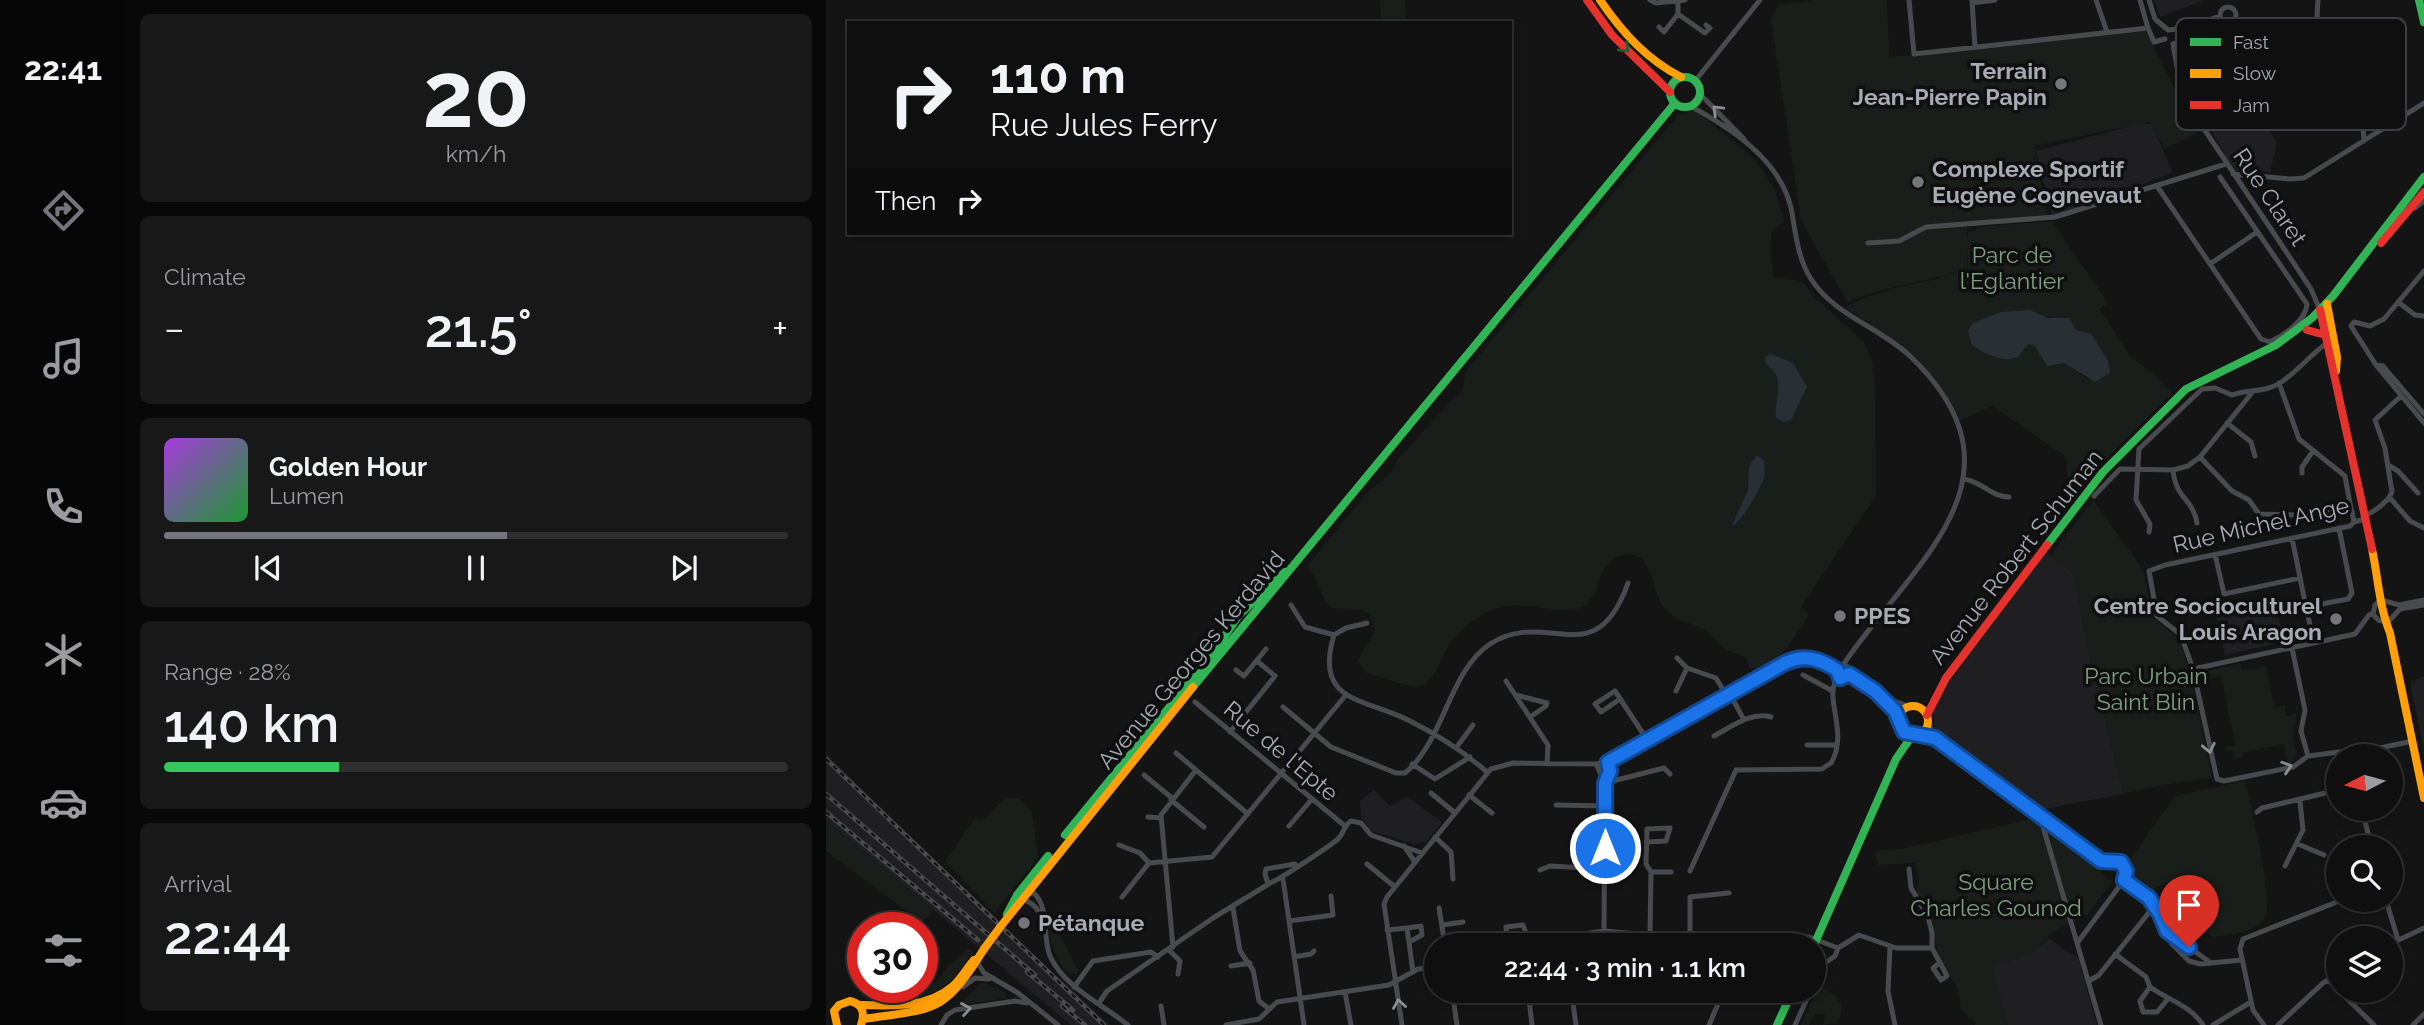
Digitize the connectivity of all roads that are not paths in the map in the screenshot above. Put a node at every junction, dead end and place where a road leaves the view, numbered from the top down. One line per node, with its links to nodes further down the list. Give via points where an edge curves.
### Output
1 (1587, 0): 35 (main road, one-way to 35, via 1612,36)
2 (1600, 0): 33 (main road, via 1629,38)
3 (1650, 0): 13 (street)
4 (1760, 0): 34 (street)
5 (1909, 0): 31 (street, via 1914,54)
6 (1995, 0): 15 (street)
7 (2096, 0): 26 (street)
8 (2140, 0): 24 (street)
9 (2149, 0): 25 (street, via 2155,19)
10 (2236, 0): 16 (street)
11 (2318, 0): 20 (street)
12 (2418, 0): 21 (main road)
13 (1665, 1): 14 (street)
14 (1681, 1): 17 (street)
15 (1972, 1): 31 (street)
16 (2231, 8): 18 (street, via 2224,9); 19 (street)
17 (1678, 14): 22 (street, via 1705,33 1710,28); 23 (street, via 1664,32)
18 (2221, 18)
19 (2235, 18)
20 (2317, 18)
21 (2424, 22)
22 (1706, 26)
23 (1659, 27)
24 (2148, 28): 26 (street); 28 (street, via 2154,42)
25 (2168, 30): 27 (street); 28 (street)
26 (2107, 32): 31 (street)
27 (2176, 32)
28 (2165, 40): 30 (street)
29 (2176, 43): 30 (street)
30 (2173, 44): 32 (street, Rue Claret)
31 (1975, 47)
32 (2176, 61)
33 (1681, 77): 34 (main road); 35 (main road)
34 (1695, 81): 36 (main road)
35 (1670, 92): 37 (main road)
36 (1699, 93): 39 (main road); 44 (street, one-way to 36)
37 (1675, 103): 39 (main road); 93 (main road)
38 (2424, 103): 40 (street)
39 (1690, 106): 44 (street)
40 (2406, 114)
41 (2205, 130): 46 (street, Rue Claret)
42 (2363, 130): 45 (street)
43 (2381, 130): 45 (street)
44 (1745, 141): 80 (street, via 1780,179 1803,263 1821,292 1896,344 1938,388 1962,441)
45 (2364, 141): 47 (street, via 2304,178)
46 (2226, 164): 47 (street, Rue Claret); 50 (street)
47 (2232, 174): 59 (street, Rue Claret)
48 (2220, 177): 54 (street)
49 (2424, 177): 59 (main road, Avenue Robert Schuman)
50 (2157, 186): 55 (street, via 2050,218 1926,227 1899,241); 56 (street)
51 (2424, 192): 59 (main road, Avenue Robert Schuman)
52 (2424, 201): 53 (street)
53 (2415, 208)
54 (2257, 232): 56 (street); 56 (street, via 2307,304 2293,326 2270,342 2261,339)
55 (1868, 243)
56 (2210, 264)
57 (2424, 272): 58 (street)
58 (2398, 302): 60 (street); 63 (street, via 2370,326 2352,324)
59 (2324, 310): 61 (main road, Avenue Robert Schuman); 62 (main road); 64 (main road, Avenue Robert Schuman, via 2276,345)
60 (2424, 316)
61 (2306, 330): 62 (main road); 64 (main road, Avenue Robert Schuman, via 2272,352)
62 (2329, 340): 65 (street); 86 (main road)
63 (2376, 365): 68 (street); 70 (street, via 2383,366)
64 (2218, 371): 119 (main road, Avenue Robert Schuman, via 2186,389 2103,472)
65 (2279, 383): 66 (street); 73 (street, via 2299,439)
66 (2251, 394): 67 (street, via 2243,391); 69 (street)
67 (2232, 396): 69 (street); 77 (street, via 2215,388 2196,393 2139,449)
68 (2401, 396): 72 (street); 76 (street, via 2375,420)
69 (2237, 411): 71 (street)
70 (2424, 414)
71 (2227, 423): 74 (street, via 2251,442); 75 (street)
72 (2424, 423)
73 (2313, 451): 79 (street); 85 (street, via 2345,476)
74 (2255, 456)
75 (2200, 457): 78 (street); 85 (street, via 2259,514)
76 (2388, 465): 81 (street); 84 (street, via 2393,486)
77 (2136, 469): 78 (street); 82 (street, via 2120,469); 91 (street, via 2136,500 2150,524)
78 (2173, 470): 88 (street, via 2175,487 2194,510)
79 (2302, 473)
80 (1964, 479): 83 (street); 111 (street, via 1957,506 1939,540)
81 (2418, 493)
82 (2094, 496)
83 (2009, 497)
84 (2390, 498): 86 (street, Rue Michel Ange); 90 (street, via 2410,521)
85 (2351, 509): 87 (street)
86 (2364, 518): 87 (street, Rue Michel Ange); 97 (main road)
87 (2354, 522): 89 (street, Rue Michel Ange)
88 (2197, 523)
89 (2339, 528): 92 (street, Rue Michel Ange); 100 (street, via 2353,593 2348,599)
90 (2424, 528)
91 (2149, 532)
92 (2292, 538): 94 (street, Rue Michel Ange); 95 (street)
93 (1309, 547): 211 (main road, Avenue Georges Kerdavid); 211 (main road, Avenue Georges Kerdavid, via 1239,615 1211,656 1032,875)
94 (2215, 554): 95 (street, via 2224,594); 113 (street, Rue Michel Ange, via 2152,568 2148,575 2157,616 2181,635)
95 (2300, 578): 100 (street)
96 (1628, 583): 139 (street, via 1617,610 1594,630 1577,636 1519,632 1483,649 1465,669)
97 (2381, 596): 101 (street); 102 (street); 104 (main road)
98 (2424, 602): 101 (street)
99 (1291, 605): 105 (street, via 1305,627)
100 (2306, 607): 106 (street)
101 (2395, 608): 104 (street)
102 (2373, 614): 104 (street); 106 (street, via 2355,634)
103 (1367, 623): 105 (street)
104 (2387, 624): 144 (main road)
105 (1334, 635): 125 (street, via 1329,671)
106 (2314, 643): 107 (street)
107 (2292, 648): 113 (street); 152 (street, via 2305,710 2301,731)
108 (1266, 649): 110 (street)
109 (1677, 658): 112 (street)
110 (1257, 660): 114 (street, via 1244,676); 137 (street, via 1275,676)
111 (1843, 665): 115 (street); 116 (street)
112 (1687, 668): 121 (street); 124 (street, via 1716,678)
113 (2193, 669): 152 (street, one-way to 152, via 2217,779 2289,768)
114 (1236, 670)
115 (1838, 673): 116 (street, via 1845,678); 120 (street); 124 (street, via 1812,658 1794,659)
116 (1849, 674): 122 (street)
117 (1802, 676): 120 (street)
118 (1506, 681): 123 (street)
119 (1941, 687): 128 (main road, Avenue Robert Schuman, via 1925,703); 133 (main road, Avenue Robert Schuman)
120 (1831, 690): 147 (street, via 1839,723)
121 (1676, 691)
122 (1875, 691): 128 (street); 132 (street)
123 (1516, 695): 130 (street); 130 (street, via 1547,702)
124 (1729, 695): 134 (street); 143 (street)
125 (1345, 696): 138 (street); 139 (street, via 1408,719)
126 (1620, 699): 126 (street, via 1615,691 1595,704 1601,712); 143 (street)
127 (1195, 702): 137 (street, Rue de l'Epte)
128 (1912, 706): 132 (main road); 133 (main road)
129 (1283, 707): 138 (street)
130 (1530, 717): 157 (street, via 1548,745)
131 (1771, 717): 134 (street)
132 (1899, 718): 136 (main road)
133 (1928, 718): 140 (main road); 142 (street)
134 (1744, 720): 141 (street)
135 (1473, 725): 148 (street)
136 (1901, 729): 140 (main road); 154 (main road)
137 (1230, 732): 161 (street, Rue de l'Epte)
138 (1313, 732): 156 (street, via 1331,747 1396,773 1405,773); 161 (street)
139 (1433, 734): 148 (street); 156 (street)
140 (1918, 735): 142 (street); 154 (main road)
141 (1714, 736)
142 (1935, 738): 181 (street)
143 (1648, 741): 155 (street)
144 (2413, 741): 145 (street); 151 (main road)
145 (2399, 744)
146 (1807, 745): 147 (street)
147 (1837, 745): 201 (street, via 1834,758 1824,768 1736,771)
148 (1456, 748): 153 (street)
149 (1176, 753): 159 (street)
150 (2326, 754): 152 (street)
151 (2416, 755): 164 (main road); 169 (main road)
152 (2308, 756)
153 (1470, 757): 156 (street, via 1435,779); 160 (street)
154 (1896, 759): 232 (main road)
155 (1608, 762): 158 (street); 165 (street)
156 (1412, 764)
157 (1547, 764): 158 (street); 160 (street, via 1504,763)
158 (1596, 764): 165 (street)
159 (1196, 770): 170 (street); 178 (street)
160 (1487, 772): 168 (street)
161 (1281, 774): 171 (street, Rue de l'Epte); 178 (street)
162 (1670, 774): 165 (street, via 1664,768)
163 (1144, 775): 170 (street)
164 (2424, 780)
165 (1605, 783): 174 (street)
166 (1431, 793): 176 (street)
167 (2326, 793): 172 (street)
168 (1469, 795): 176 (street); 177 (street)
169 (2424, 798)
170 (1172, 799): 180 (street); 184 (street)
171 (1312, 799): 182 (street); 183 (street, Rue de l'Epte)
172 (2300, 801): 175 (street); 188 (street, via 2304,824)
173 (1556, 805): 174 (street)
174 (1606, 806): 198 (street)
175 (2257, 812)
176 (1455, 813): 185 (street)
177 (1492, 813)
178 (1248, 814): 192 (street, via 1212,857)
179 (1148, 817): 180 (street)
180 (1161, 818): 192 (street)
181 (2045, 820): 206 (street, via 2101,861 2121,862); 235 (street, via 2042,823)
182 (1289, 826)
183 (1345, 826): 187 (street, via 1357,821 1371,835); 195 (street, via 1340,837)
184 (1204, 827)
185 (1436, 836): 190 (street); 205 (street, via 1451,852)
186 (1647, 842): 186 (street, via 1647,829 1670,828 1666,841); 202 (street, via 1646,864)
187 (1402, 844): 190 (street); 193 (street)
188 (2298, 844): 191 (street); 197 (street)
189 (1119, 845): 194 (street, via 1140,853)
190 (1422, 853): 193 (street)
191 (2324, 855)
192 (1165, 862): 194 (street); 239 (street)
193 (1415, 862): 208 (street)
194 (1149, 863): 212 (street)
195 (1299, 864): 204 (street); 207 (street, via 1266,869)
196 (1367, 864): 208 (street)
197 (2285, 866)
198 (1605, 869): 200 (street, via 1550,866); 223 (street)
199 (1909, 869): 240 (street, via 1911,888 1931,925)
200 (1540, 870)
201 (1690, 871)
202 (1651, 872): 203 (street); 230 (street)
203 (1671, 872)
204 (1283, 878): 207 (street); 217 (street)
205 (1453, 879)
206 (2124, 880): 213 (street); 235 (street)
207 (1268, 884): 215 (street)
208 (1395, 887): 222 (street, via 1384,904)
209 (1729, 893): 231 (street, via 1690,897)
210 (1331, 896): 217 (street, via 1333,915)
211 (1024, 897): 241 (main road, bridge); 265 (street, via 1034,893 1043,904 1050,956)
212 (1122, 897)
213 (2155, 905): 224 (street); 243 (street)
214 (2326, 906): 246 (street, via 2243,939)
215 (1233, 908): 239 (street); 249 (street, via 1240,951)
216 (1439, 908): 219 (street)
217 (1289, 921): 245 (street)
218 (1463, 922): 219 (street)
219 (1442, 925): 225 (street)
220 (1407, 928): 222 (street); 234 (street); 234 (street, via 1421,926 1422,935)
221 (2424, 928): 233 (street)
222 (1387, 930): 261 (street)
223 (1604, 931): 228 (street); 229 (street)
224 (2167, 931): 250 (street); 250 (street, via 2177,951 2189,961)
225 (1443, 933)
226 (1507, 933): 227 (street, via 1506,927 1514,924 1523,925)
227 (1525, 933)
228 (1592, 933)
229 (1627, 933)
230 (1650, 933)
231 (1690, 933)
232 (1820, 933)
233 (2403, 938)
234 (1409, 942): 254 (street)
235 (2078, 942): 260 (street)
236 (1826, 944): 237 (street)
237 (1838, 947): 238 (street, via 1858,935); 248 (street)
238 (1890, 947): 240 (street); 306 (street, via 1888,991)
239 (1171, 948): 244 (street); 257 (street, via 1180,961)
240 (1932, 948): 251 (street)
241 (983, 951): 247 (main road); 258 (main road)
242 (1314, 951): 245 (street)
243 (2115, 954): 260 (street); 264 (street, via 2146,976)
244 (1158, 957): 265 (street, via 1151,952 1093,961); 274 (street, via 1107,991)
245 (1294, 957): 268 (street)
246 (2242, 960): 250 (street); 272 (street)
247 (977, 962): 255 (main road); 256 (street)
248 (1826, 962)
249 (1251, 963): 252 (street); 284 (street, via 1258,998)
250 (2211, 963)
251 (1938, 964)
252 (1231, 966)
253 (1424, 970): 254 (street)
254 (1413, 972): 261 (street)
255 (970, 973): 256 (street); 258 (street); 269 (main road)
256 (984, 974): 259 (street)
257 (1178, 974)
258 (961, 976): 282 (main road, via 944,993 924,1001)
259 (993, 980): 263 (street); 269 (street, via 975,978)
260 (2089, 981): 307 (street)
261 (1396, 982): 266 (street); 299 (street, one-way to 261)
262 (2326, 982): 311 (street)
263 (1004, 986): 267 (street); 271 (street)
264 (2150, 986): 270 (street); 270 (street, via 2140,1001 2143,1013 2157,1012)
265 (1074, 987): 274 (street)
266 (1345, 992): 268 (street); 298 (street)
267 (1020, 995): 271 (street); 273 (street)
268 (1300, 999): 284 (street, via 1277,1002); 297 (street)
269 (947, 1000): 288 (main road)
270 (2167, 1000): 308 (street, via 2175,1000)
271 (1015, 1001): 273 (street); 292 (street, one-way to 271, via 951,1012)
272 (2251, 1002): 309 (street); 310 (street)
273 (1030, 1003): 293 (street)
274 (1099, 1003): 294 (street)
275 (1454, 1003): 300 (street)
276 (1529, 1003): 301 (street)
277 (1573, 1003): 302 (street)
278 (1718, 1003): 303 (street)
279 (1787, 1003): 304 (main road)
280 (1805, 1003): 305 (street)
281 (2352, 1003): 312 (street)
282 (861, 1005): 285 (main road, via 847,999); 288 (main road)
283 (1161, 1006): 295 (street)
284 (1269, 1009): 287 (street)
285 (830, 1013): 291 (main road)
286 (2424, 1014): 313 (street)
287 (1261, 1018): 290 (street); 296 (street)
288 (863, 1022)
289 (826, 1023): 291 (main road)
290 (1266, 1024)
291 (836, 1025)
292 (941, 1025)
293 (1058, 1025)
294 (1128, 1025)
295 (1164, 1025)
296 (1226, 1025)
297 (1304, 1025)
298 (1351, 1025)
299 (1402, 1025)
300 (1457, 1025)
301 (1532, 1025)
302 (1576, 1025)
303 (1709, 1025)
304 (1777, 1025)
305 (1795, 1025)
306 (1895, 1025)
307 (2101, 1025)
308 (2203, 1025)
309 (2213, 1025)
310 (2264, 1025)
311 (2278, 1025)
312 (2374, 1025)
313 (2413, 1025)

